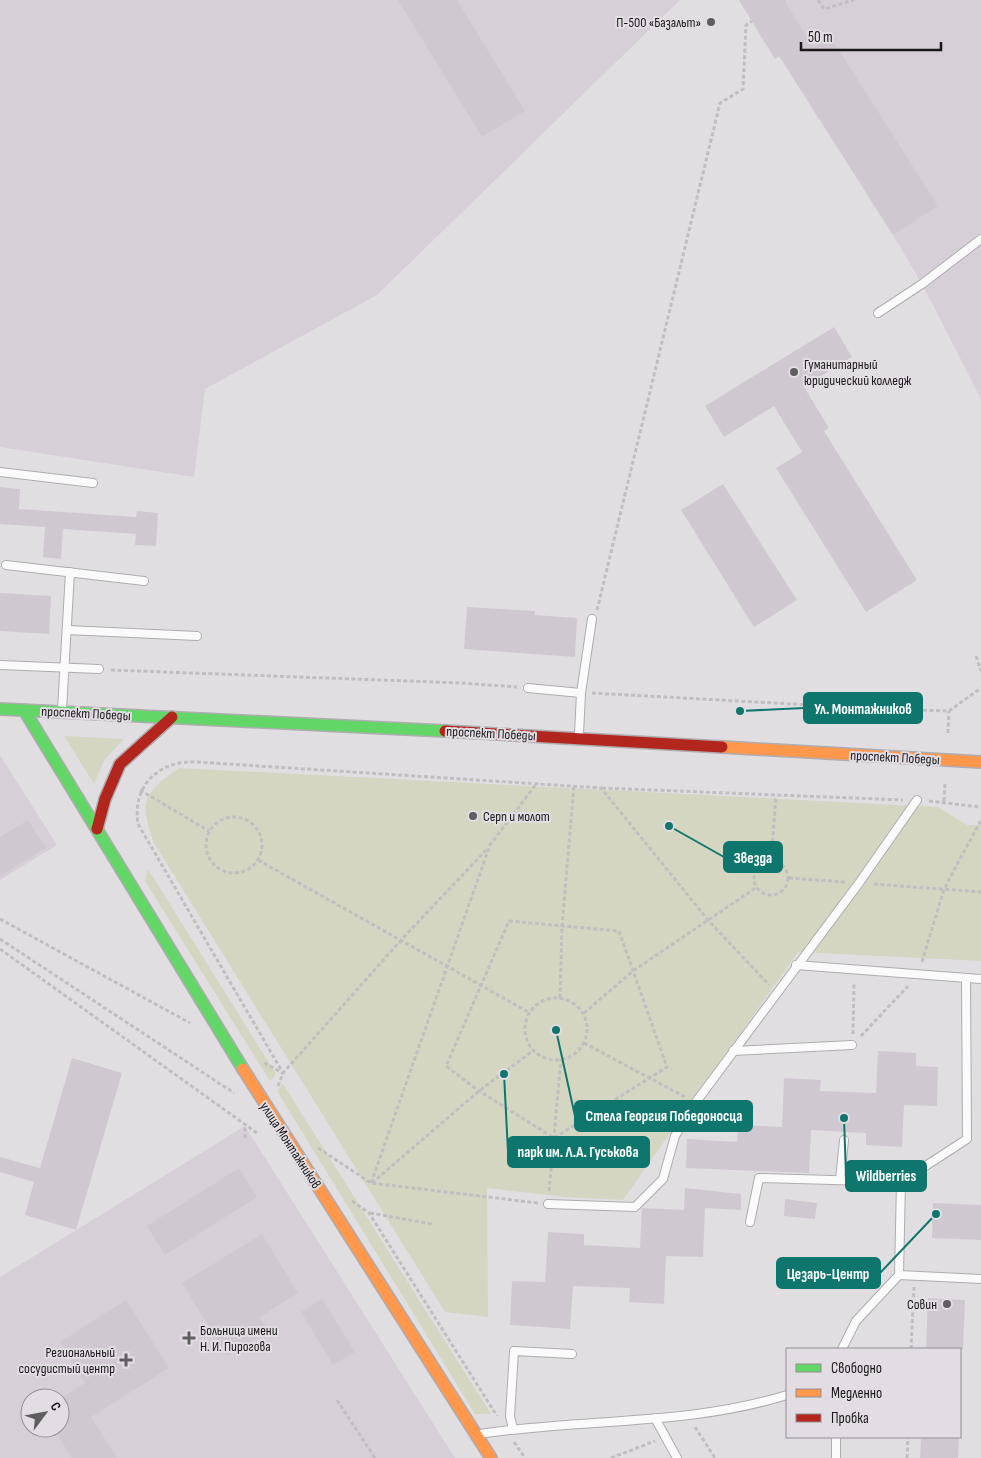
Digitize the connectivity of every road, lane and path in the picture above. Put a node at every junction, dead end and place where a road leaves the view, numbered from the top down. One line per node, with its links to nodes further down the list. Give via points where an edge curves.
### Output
1 (818, 0): 2 (path, via 824,10)
2 (854, 0)
3 (752, 21): 11 (path, via 746,25 743,89 720,103 598,609)
4 (981, 239): 5 (lane)
5 (878, 313)
6 (0, 472): 7 (lane)
7 (93, 483)
8 (6, 565): 9 (lane)
9 (70, 572): 10 (lane); 12 (lane)
10 (144, 581)
11 (592, 619): 21 (lane)
12 (67, 630): 13 (lane); 16 (lane)
13 (197, 636)
14 (976, 656): 18 (path)
15 (0, 665): 16 (lane)
16 (65, 667): 17 (lane); 25 (lane)
17 (99, 669): 19 (path)
18 (981, 671)
19 (528, 688): 21 (lane)
20 (981, 688): 24 (path)
21 (581, 693): 24 (path); 28 (lane)
22 (0, 709): 23 (main road, проспект Победы)
23 (24, 710): 25 (main road, проспект Победы); 40 (main road, улица Монтажников)
24 (949, 711): 27 (path)
25 (62, 712): 26 (main road, проспект Победы)
26 (172, 717): 28 (main road, проспект Победы); 40 (main road, via 120,764)
27 (948, 733)
28 (578, 738): 29 (main road, проспект Победы)
29 (981, 762)
30 (945, 778): 37 (path)
31 (537, 783): 32 (path); 34 (path, via 183,761 154,775); 42 (path)
32 (574, 785): 33 (path); 52 (path)
33 (601, 788): 35 (path); 51 (path)
34 (140, 790): 41 (path); 73 (path, via 136,809 144,837)
35 (776, 796): 36 (path); 44 (path)
36 (917, 800): 37 (path); 46 (lane)
37 (944, 801): 38 (path)
38 (981, 807)
39 (981, 820): 48 (path)
40 (97, 829): 77 (main road, улица Монтажников)
41 (209, 831): 43 (path, via 206,850 216,866 234,873 244,871); 43 (path, via 222,819 240,817 248,820 255,826 262,842)
42 (490, 845): 53 (path); 54 (path)
43 (258, 860): 53 (path)
44 (771, 861): 45 (path, via 784,866); 47 (path, via 762,864 755,872)
45 (788, 878): 46 (path); 47 (path, via 785,888 776,894 765,894)
46 (859, 883): 48 (path); 55 (lane)
47 (757, 887): 51 (path)
48 (944, 889): 49 (path); 58 (path)
49 (981, 892)
50 (0, 919): 66 (path)
51 (708, 920): 57 (path); 62 (path)
52 (562, 926): 57 (path, via 619,931); 61 (path, via 509,921); 63 (path)
53 (402, 939): 54 (path); 73 (path)
54 (449, 965): 61 (path); 75 (path, via 371,1183)
55 (796, 965): 56 (lane); 62 (lane)
56 (854, 970): 58 (lane); 68 (path)
57 (633, 971): 65 (path); 74 (path, via 667,1066)
58 (919, 975): 59 (lane); 68 (path)
59 (966, 979): 60 (lane); 82 (lane, via 967,1138)
60 (981, 980)
61 (480, 983): 64 (path); 75 (path, via 446,1066)
62 (776, 992): 70 (lane)
63 (560, 998): 64 (path, via 543,1001); 65 (path, via 574,1003)
64 (530, 1013): 69 (path, via 526,1020 526,1036)
65 (584, 1013): 67 (path, via 588,1028)
66 (197, 1026)
67 (584, 1043): 72 (path, via 575,1054); 74 (path)
68 (852, 1045): 70 (lane)
69 (534, 1050): 72 (path, via 546,1058); 75 (path)
70 (733, 1051): 76 (lane)
71 (257, 1059): 73 (path)
72 (561, 1060): 79 (path)
73 (283, 1073): 77 (path)
74 (649, 1077): 76 (path); 79 (path)
75 (479, 1091): 79 (path)
76 (696, 1102): 83 (lane, via 675,1136 663,1179 635,1207)
77 (269, 1111): 78 (path, via 245,1126); 98 (main road, улица Монтажников)
78 (245, 1138)
79 (554, 1138): 83 (path)
80 (844, 1140): 81 (lane)
81 (840, 1180): 82 (lane); 85 (lane, via 758,1178)
82 (901, 1182): 87 (lane)
83 (548, 1204)
84 (369, 1213): 86 (path)
85 (750, 1222)
86 (432, 1224)
87 (899, 1275): 88 (lane); 90 (lane, via 856,1320)
88 (914, 1276): 89 (lane); 91 (path)
89 (981, 1279)
90 (842, 1348)
91 (911, 1348)
92 (572, 1354): 97 (lane, via 514,1351 510,1416)
93 (786, 1395): 95 (lane, via 750,1406)
94 (337, 1400): 102 (path)
95 (688, 1416): 96 (lane); 106 (path)
96 (655, 1418): 97 (lane); 99 (lane)
97 (514, 1429): 98 (lane)
98 (476, 1434): 103 (main road, улица Монтажников)
99 (666, 1437): 104 (path); 105 (lane)
100 (836, 1438): 107 (lane)
101 (908, 1438): 108 (path)
102 (375, 1458)
103 (491, 1458)
104 (611, 1458)
105 (677, 1458)
106 (715, 1458)
107 (836, 1458)
108 (907, 1458)

